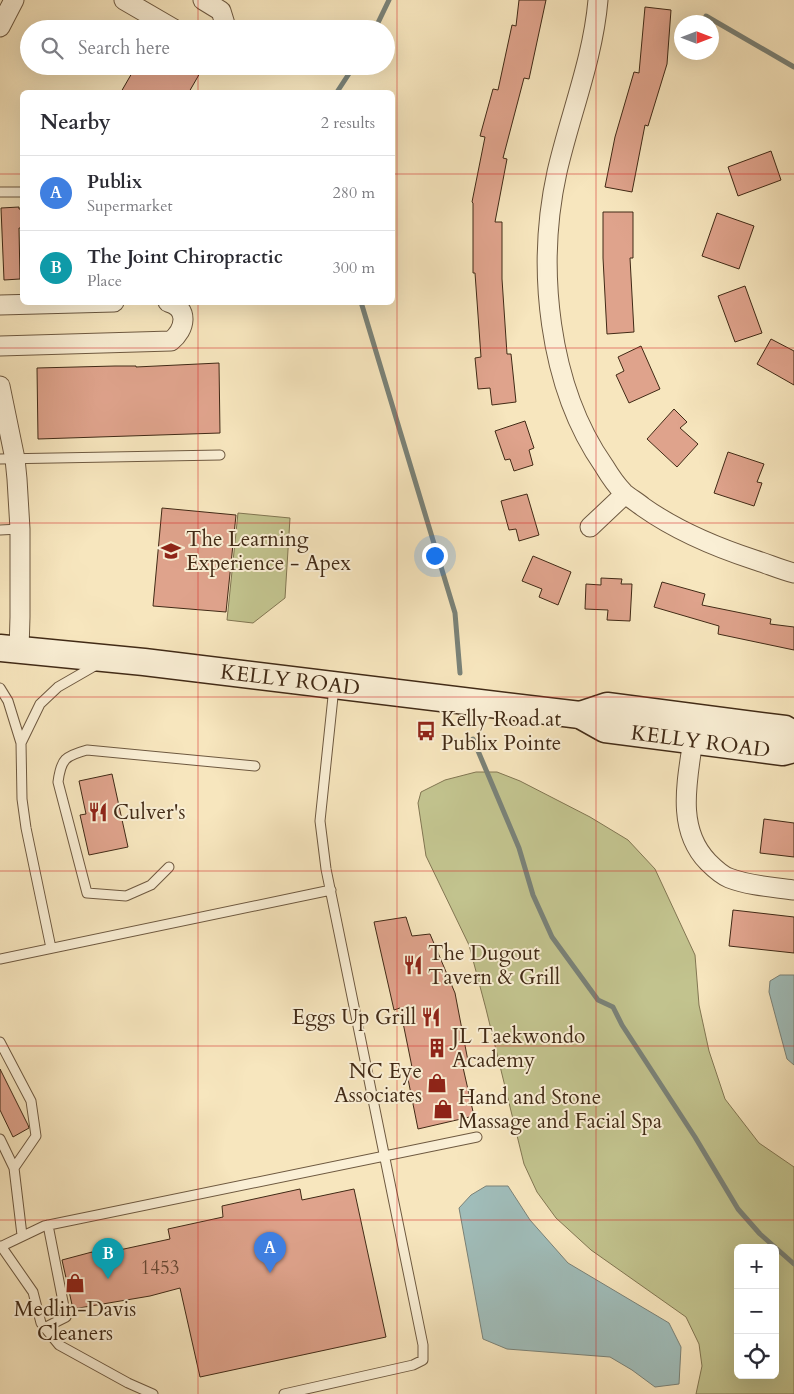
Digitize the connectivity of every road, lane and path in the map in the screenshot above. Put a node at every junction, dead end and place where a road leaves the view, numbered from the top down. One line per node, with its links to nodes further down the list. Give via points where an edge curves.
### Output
1 (14, 0): 7 (street)
2 (124, 0): 5 (street)
3 (203, 0): 6 (street, via 221,11)
4 (598, 0): 17 (street, via 592,42 557,172 548,239 548,274 550,310 568,395 594,452)
5 (158, 20)
6 (224, 20)
7 (0, 28)
8 (0, 192): 9 (lane)
9 (20, 192)
10 (20, 304): 11 (street)
11 (0, 305)
12 (174, 305): 13 (street, via 179,308 183,323 181,331 171,341)
13 (0, 346)
14 (0, 386): 16 (street)
15 (220, 455): 16 (lane)
16 (8, 459): 19 (street)
17 (625, 494): 18 (street); 21 (street, via 657,517 713,546)
18 (590, 527)
19 (20, 529): 20 (lane); 22 (street)
20 (0, 530)
21 (794, 573)
22 (10, 649): 23 (main road, KELLY ROAD)
23 (110, 658): 24 (main road, KELLY ROAD); 29 (lane, via 71,679 40,704)
24 (335, 684): 26 (main road, KELLY ROAD); 33 (lane, via 320,821)
25 (0, 688): 29 (lane, via 8,701)
26 (580, 715): 27 (main road, KELLY ROAD, via 607,706 785,729); 28 (main road, KELLY ROAD, via 605,729)
27 (794, 734)
28 (693, 740): 30 (main road, KELLY ROAD, via 783,752); 34 (street, via 685,803 690,834 700,852 727,877)
29 (21, 743): 35 (lane, via 22,800)
30 (794, 749)
31 (255, 766): 32 (lane, via 87,750 70,754 60,766 58,782 87,893 126,896 151,885)
32 (169, 867)
33 (331, 890): 35 (lane); 40 (lane)
34 (794, 890)
35 (50, 948): 36 (lane)
36 (0, 959)
37 (0, 1042): 41 (lane, via 31,1101 36,1136)
38 (477, 1137): 40 (lane)
39 (0, 1139): 41 (lane)
40 (384, 1156): 42 (lane); 47 (lane, via 423,1345 423,1360)
41 (14, 1168): 43 (lane)
42 (48, 1225): 43 (lane); 45 (lane, via 66,1317)
43 (22, 1235): 44 (lane)
44 (1, 1247): 45 (lane, via 33,1292)
45 (44, 1328): 46 (lane, via 59,1345)
46 (153, 1394)
47 (284, 1394)

